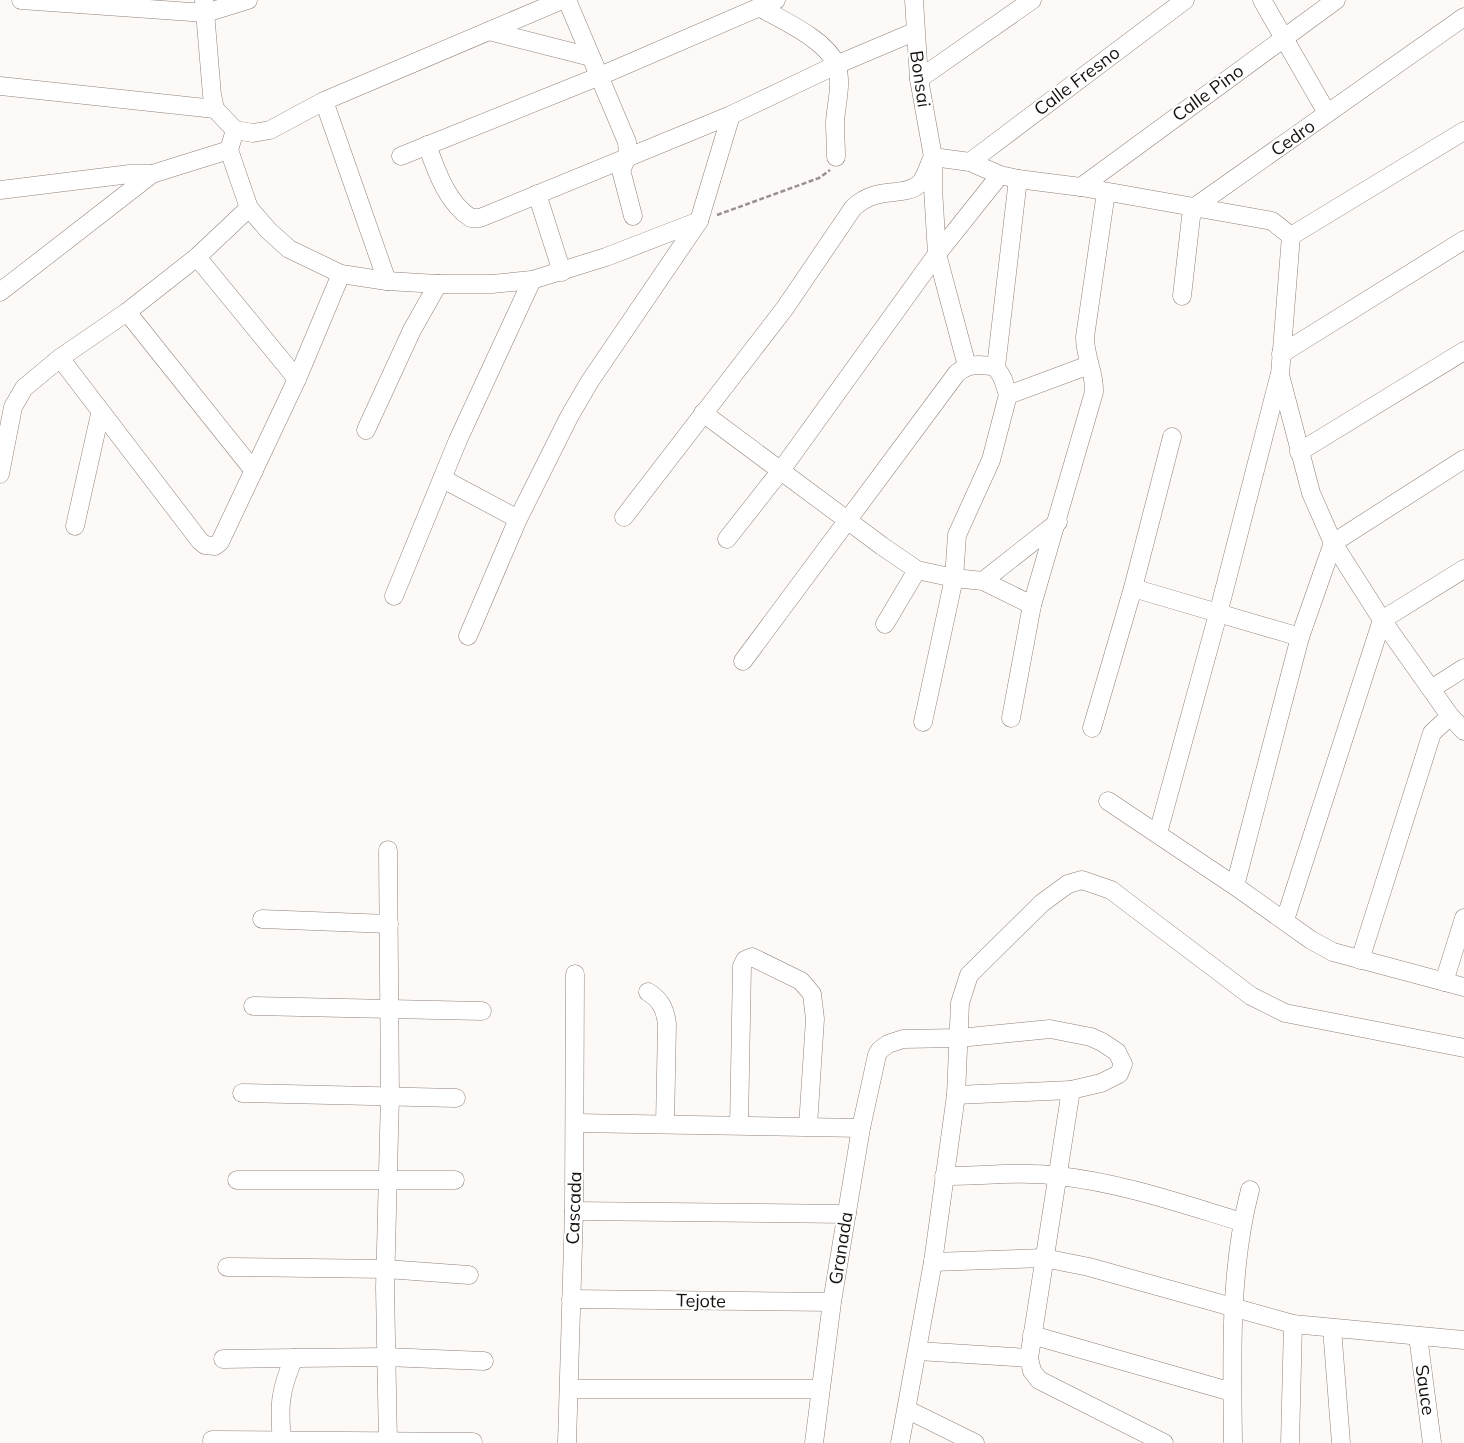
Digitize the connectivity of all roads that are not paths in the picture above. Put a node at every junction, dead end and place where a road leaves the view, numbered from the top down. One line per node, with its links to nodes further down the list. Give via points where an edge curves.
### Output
1 (21, 0): 2 (street)
2 (26, 0): 12 (street)
3 (248, 0): 12 (street)
4 (562, 0): 15 (street)
5 (567, 0): 18 (street)
6 (776, 0): 13 (street)
7 (914, 0): 16 (street, Bonsai)
8 (1032, 0): 21 (street)
9 (1186, 0): 35 (street, Calle Fresno)
10 (1262, 0): 17 (street)
11 (1336, 0): 17 (street, Calle Pino)
12 (205, 6): 24 (street)
13 (759, 7): 19 (street, via 816,42 830,54); 20 (street)
14 (1464, 16): 25 (street, Cedro)
15 (488, 31): 18 (street); 23 (street)
16 (914, 32): 19 (street); 21 (street, Bonsai)
17 (1283, 37): 25 (street); 39 (street, Calle Pino)
18 (592, 56): 20 (street)
19 (836, 65): 26 (street); 33 (street, via 839,88)
20 (600, 76): 29 (street); 32 (street, via 627,142)
21 (919, 79): 34 (street, Bonsai)
22 (0, 86): 24 (street)
23 (324, 101): 27 (street, via 270,130 253,133); 54 (street)
24 (215, 109): 27 (street)
25 (1327, 113): 43 (street, Cedro)
26 (731, 115): 32 (street); 46 (street)
27 (235, 130): 30 (street)
28 (1464, 131): 47 (street)
29 (427, 145): 31 (street); 42 (street, via 439,178 464,214 471,218 490,215)
30 (230, 150): 36 (street); 44 (street)
31 (400, 156)
32 (628, 156): 42 (street); 45 (street, via 621,170)
33 (836, 157)
34 (933, 157): 35 (street); 49 (street, Bonsai); 68 (street, via 919,184 909,189 876,194 853,208 785,308)
35 (970, 162): 37 (street)
36 (152, 174): 40 (street); 56 (street)
37 (1000, 175): 38 (street); 49 (street)
38 (1018, 179): 39 (street); 64 (street)
39 (1081, 186): 41 (street)
40 (0, 190)
41 (1106, 192): 43 (street); 62 (street, via 1085,337)
42 (537, 194): 51 (street)
43 (1196, 206): 47 (street, via 1272,221); 57 (street, via 1191,217)
44 (249, 208): 50 (street); 52 (street, via 290,249)
45 (633, 216)
46 (700, 221): 51 (street); 79 (street, via 590,381)
47 (1291, 236): 60 (street)
48 (1464, 240): 60 (street)
49 (936, 254): 63 (street, Bonsai); 74 (street)
50 (197, 257): 58 (street); 66 (street)
51 (562, 272): 53 (street)
52 (341, 274): 54 (street); 66 (street)
53 (532, 280): 55 (street); 77 (street)
54 (387, 281): 55 (street)
55 (438, 284): 70 (street, via 412,330)
56 (0, 292)
57 (1182, 296)
58 (127, 312): 61 (street); 75 (street)
59 (1464, 351): 72 (street)
60 (1281, 354): 65 (street)
61 (60, 358): 69 (street); 76 (street, via 17,397)
62 (1089, 365): 67 (street); 81 (street, via 1095,380 1094,392)
63 (967, 366): 64 (street, via 982,364); 80 (street, via 957,373)
64 (996, 367): 67 (street)
65 (1280, 375): 72 (street); 92 (street)
66 (297, 379): 75 (street)
67 (1008, 395): 87 (street, via 991,460 957,536)
68 (703, 413): 74 (street); 78 (street)
69 (100, 414): 75 (street, via 205,546 215,546 220,542); 82 (street)
70 (366, 430)
71 (1172, 437): 89 (street)
72 (1299, 452): 84 (street, via 1311,493)
73 (1464, 459): 84 (street)
74 (782, 469): 80 (street); 83 (street)
75 (254, 471)
76 (0, 474)
77 (443, 479): 79 (street); 90 (street)
78 (624, 517)
79 (518, 519): 95 (street)
80 (848, 519): 86 (street); 97 (street)
81 (1058, 522): 88 (street); 91 (street)
82 (76, 526)
83 (728, 539)
84 (1333, 543): 93 (street); 96 (street)
85 (1464, 569): 93 (street)
86 (917, 570): 87 (street); 94 (street)
87 (954, 578): 88 (street); 102 (street)
88 (983, 581): 91 (street)
89 (1133, 588): 92 (street); 103 (street)
90 (394, 596)
91 (1032, 605): 101 (street)
92 (1218, 614): 96 (street); 106 (street)
93 (1382, 620): 99 (street); 111 (street)
94 (885, 624)
95 (468, 636)
96 (1300, 637): 108 (street)
97 (743, 662)
98 (1464, 668): 99 (street)
99 (1431, 689): 100 (street)
100 (1450, 716): 104 (street); 113 (street, via 1432,733)
101 (1011, 718)
102 (923, 722)
103 (1092, 728)
104 (1464, 731)
105 (1108, 801): 106 (street)
106 (1158, 833): 108 (street)
107 (388, 850): 112 (street)
108 (1234, 886): 111 (street)
109 (1464, 918): 115 (street)
110 (262, 919): 112 (street)
111 (1285, 920): 113 (street, via 1333,952)
112 (389, 924): 119 (street)
113 (1360, 960): 115 (street)
114 (575, 974): 128 (street, Cascada)
115 (1444, 982): 116 (street)
116 (1464, 987)
117 (648, 992): 129 (street, via 660,1001 667,1024)
118 (253, 1006): 119 (street)
119 (389, 1008): 120 (street); 126 (street)
120 (482, 1010)
121 (959, 1038): 122 (street, via 960,1003 969,975 1042,903 1068,884 1082,880 1111,890 1251,996 1269,1006 1285,1013); 123 (street, via 1050,1029 1091,1037 1112,1048 1121,1058 1123,1064 1119,1074 1101,1083); 125 (street); 132 (street, Granada, via 903,1039 888,1044 877,1055)
122 (1464, 1048)
123 (1071, 1090): 125 (street); 133 (street)
124 (242, 1093): 126 (street)
125 (956, 1095): 134 (street)
126 (390, 1096): 127 (street); 135 (street)
127 (456, 1098)
128 (576, 1123): 129 (street); 139 (street, Cascada)
129 (665, 1124): 130 (street)
130 (739, 1125): 131 (street); 131 (street, via 742,966 752,957 801,981 812,994 815,1019)
131 (808, 1126): 132 (street)
132 (861, 1128): 140 (street, Granada)
133 (1057, 1175): 134 (street); 141 (street, via 1139,1191); 142 (street)
134 (944, 1176): 143 (street)
135 (388, 1179): 136 (street); 137 (street); 145 (street)
136 (236, 1180)
137 (455, 1180)
138 (1250, 1190): 141 (street)
139 (574, 1211): 140 (street); 147 (street, Cascada)
140 (847, 1214): 148 (street, Granada)
141 (1242, 1222): 149 (street)
142 (1044, 1258): 143 (street); 149 (street); 152 (street)
143 (933, 1262): 155 (street)
144 (227, 1267): 145 (street)
145 (386, 1269): 146 (street); 156 (street)
146 (469, 1275)
147 (571, 1299): 148 (street, Tejote); 161 (street, Cascada)
148 (832, 1302): 162 (street, Granada)
149 (1234, 1307): 150 (street); 163 (street)
150 (1293, 1324): 151 (street); 175 (street)
151 (1332, 1328): 153 (street); 176 (street)
152 (1032, 1335): 159 (street); 163 (street)
153 (1418, 1336): 154 (street); 177 (street, Sauce)
154 (1464, 1340)
155 (918, 1351): 159 (street); 164 (street)
156 (386, 1357): 158 (street); 160 (street); 167 (street)
157 (224, 1358): 158 (street)
158 (294, 1358): 166 (street, via 283,1384)
159 (1029, 1358): 173 (street, via 1032,1371 1039,1380)
160 (484, 1361)
161 (569, 1389): 162 (street); 169 (street, Cascada)
162 (820, 1389): 170 (street, Granada)
163 (1232, 1392): 174 (street)
164 (908, 1410): 171 (street); 172 (street)
165 (212, 1440): 166 (street)
166 (282, 1442): 167 (street)
167 (388, 1442): 168 (street)
168 (473, 1442)
169 (567, 1443)
170 (814, 1443)
171 (900, 1443)
172 (975, 1443)
173 (1164, 1443)
174 (1233, 1443)
175 (1290, 1443)
176 (1341, 1443)
177 (1432, 1443)

